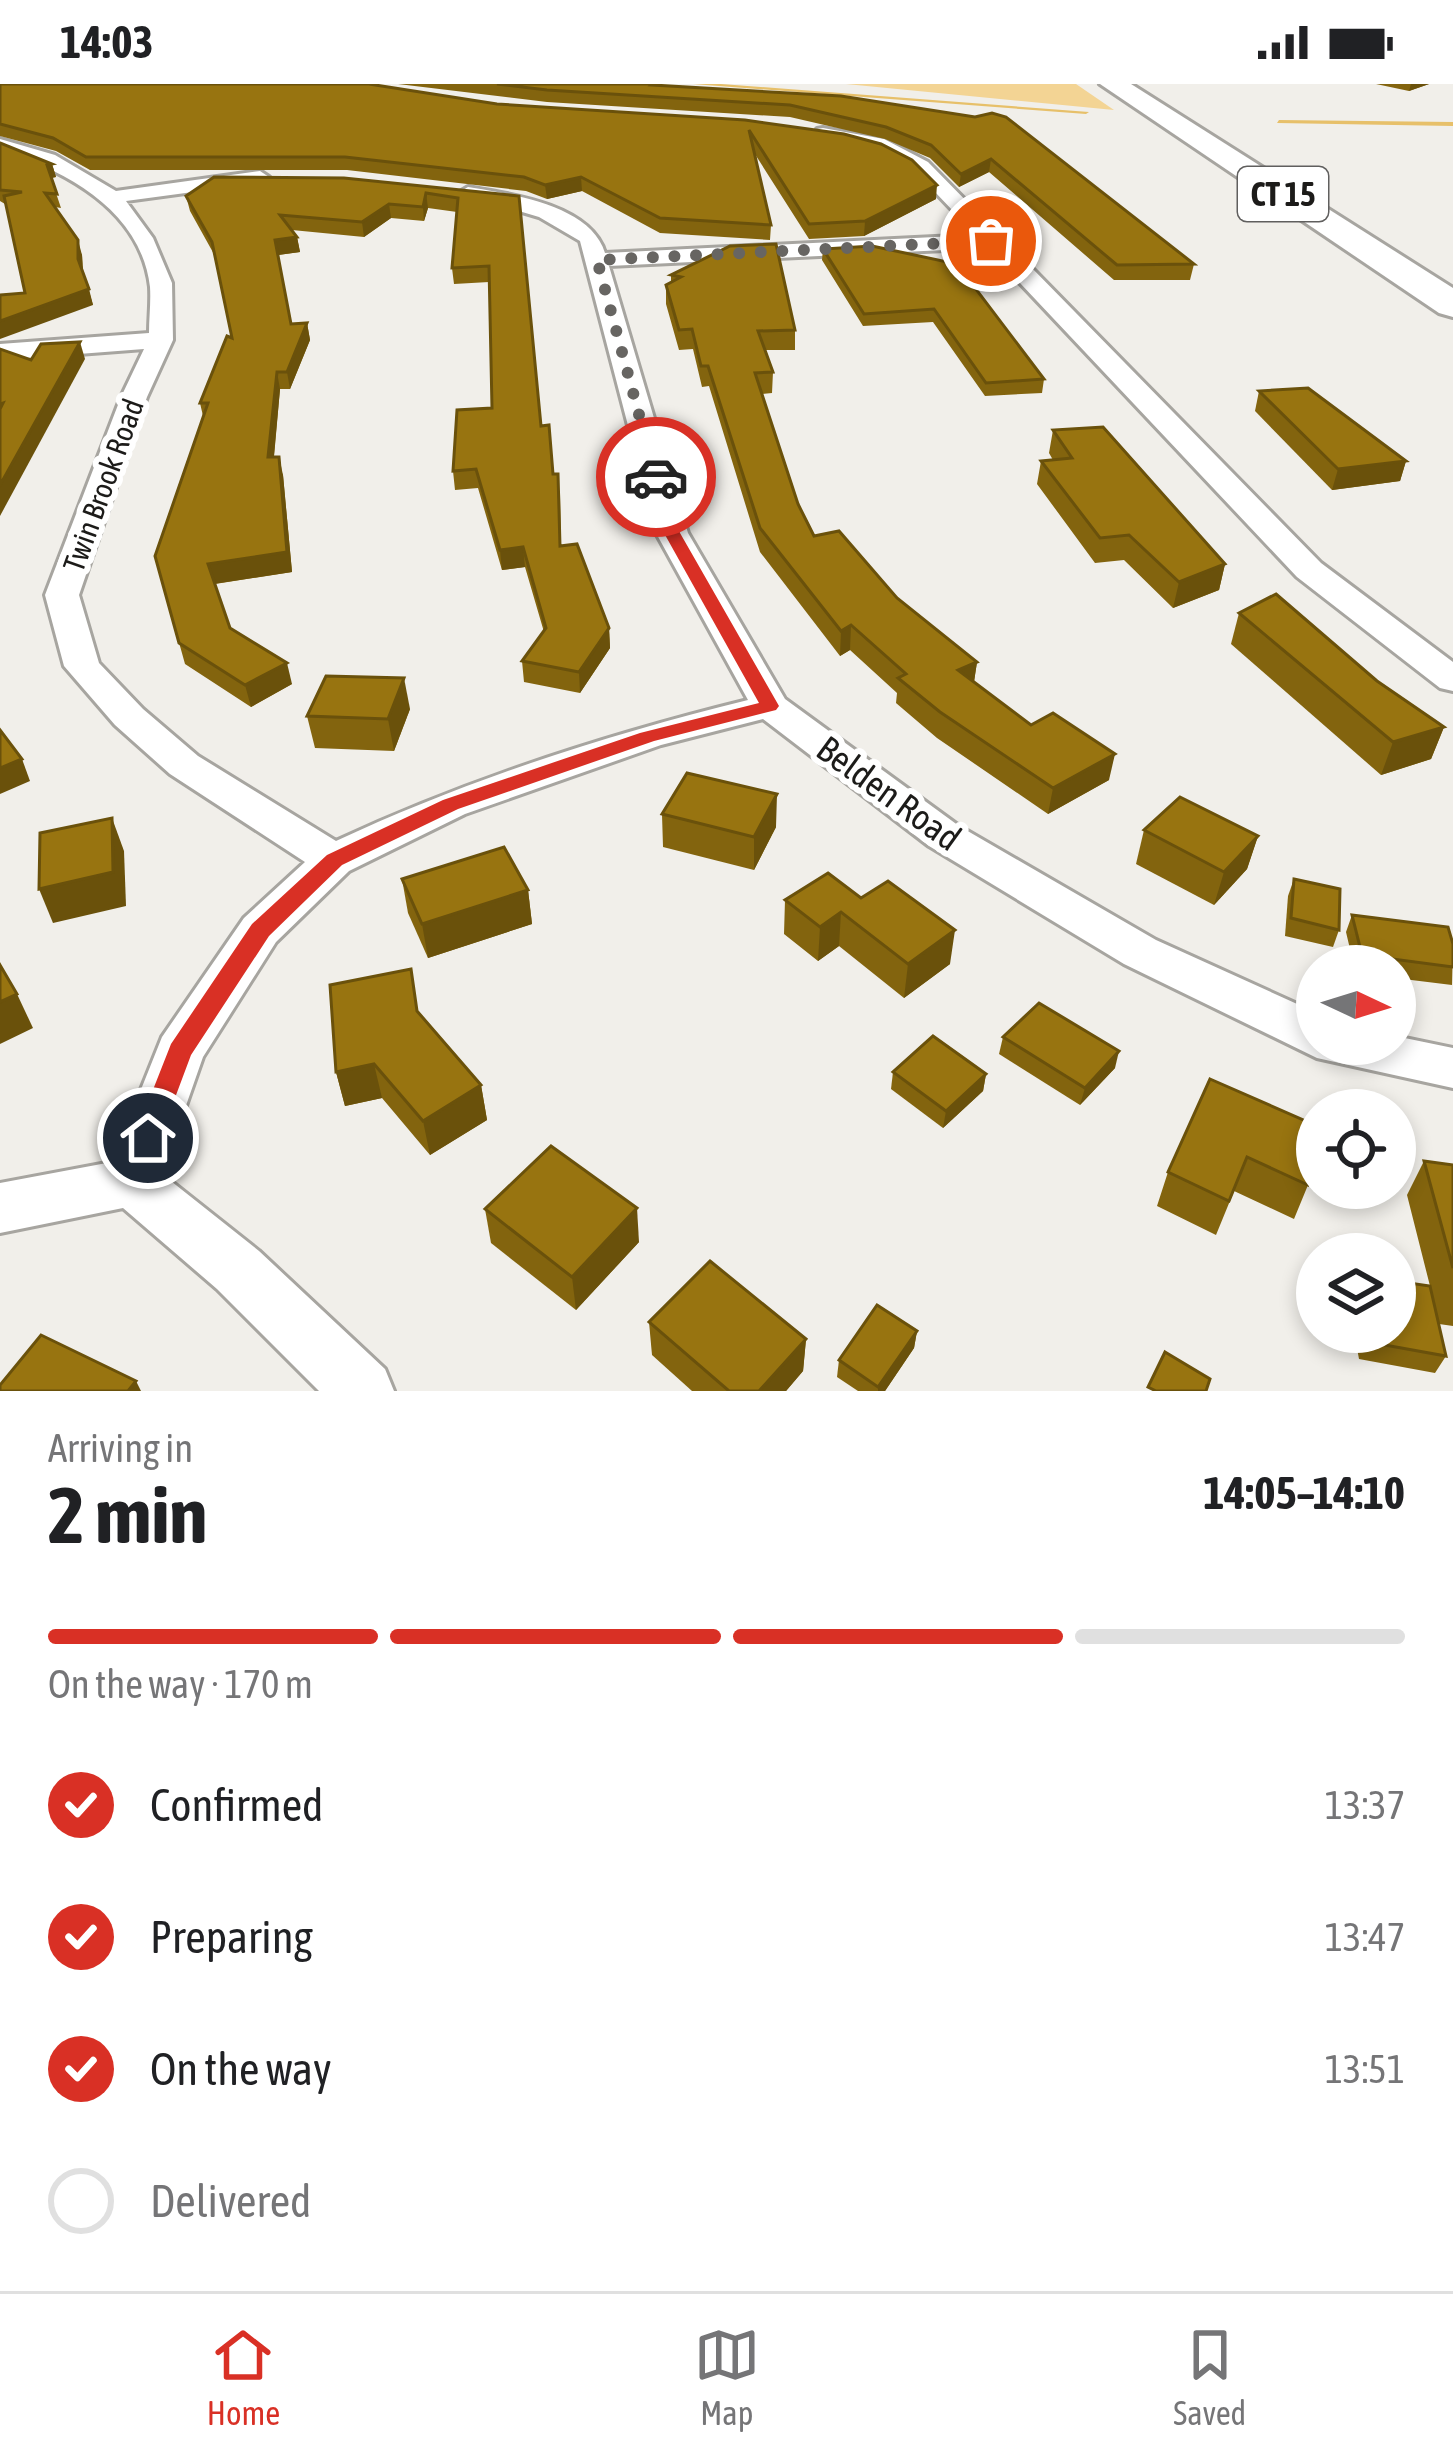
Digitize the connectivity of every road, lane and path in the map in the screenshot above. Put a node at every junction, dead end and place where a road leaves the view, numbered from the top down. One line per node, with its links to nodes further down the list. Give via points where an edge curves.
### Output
1 (1113, 84): 11 (highway, CT 15)
2 (1146, 84): 10 (highway, CT 15)
3 (788, 129): 8 (street, via 901,152)
4 (0, 144): 7 (street, Twin Brook Road, via 49,159)
5 (300, 178): 7 (street, via 217,180)
6 (428, 189): 9 (street, Belden Road, via 525,201 590,238)
7 (113, 197): 12 (street, Twin Brook Road, via 161,283)
8 (991, 241): 9 (street); 14 (street, via 1309,570)
9 (597, 260): 15 (street, Belden Road, via 672,533)
10 (1453, 274)
11 (1453, 305)
12 (161, 340): 13 (street); 16 (street, Twin Brook Road, via 62,595 82,666 184,765)
13 (0, 352)
14 (1453, 680)
15 (770, 706): 16 (street, via 647,737 450,804); 17 (street, Belden Road, via 944,836 1140,952)
16 (334, 860): 20 (street, via 260,930 180,1052)
17 (1296, 1025)
18 (1416, 1060): 19 (street)
19 (1453, 1068)
20 (132, 1182): 21 (street); 22 (street)
21 (0, 1208)
22 (363, 1391)

